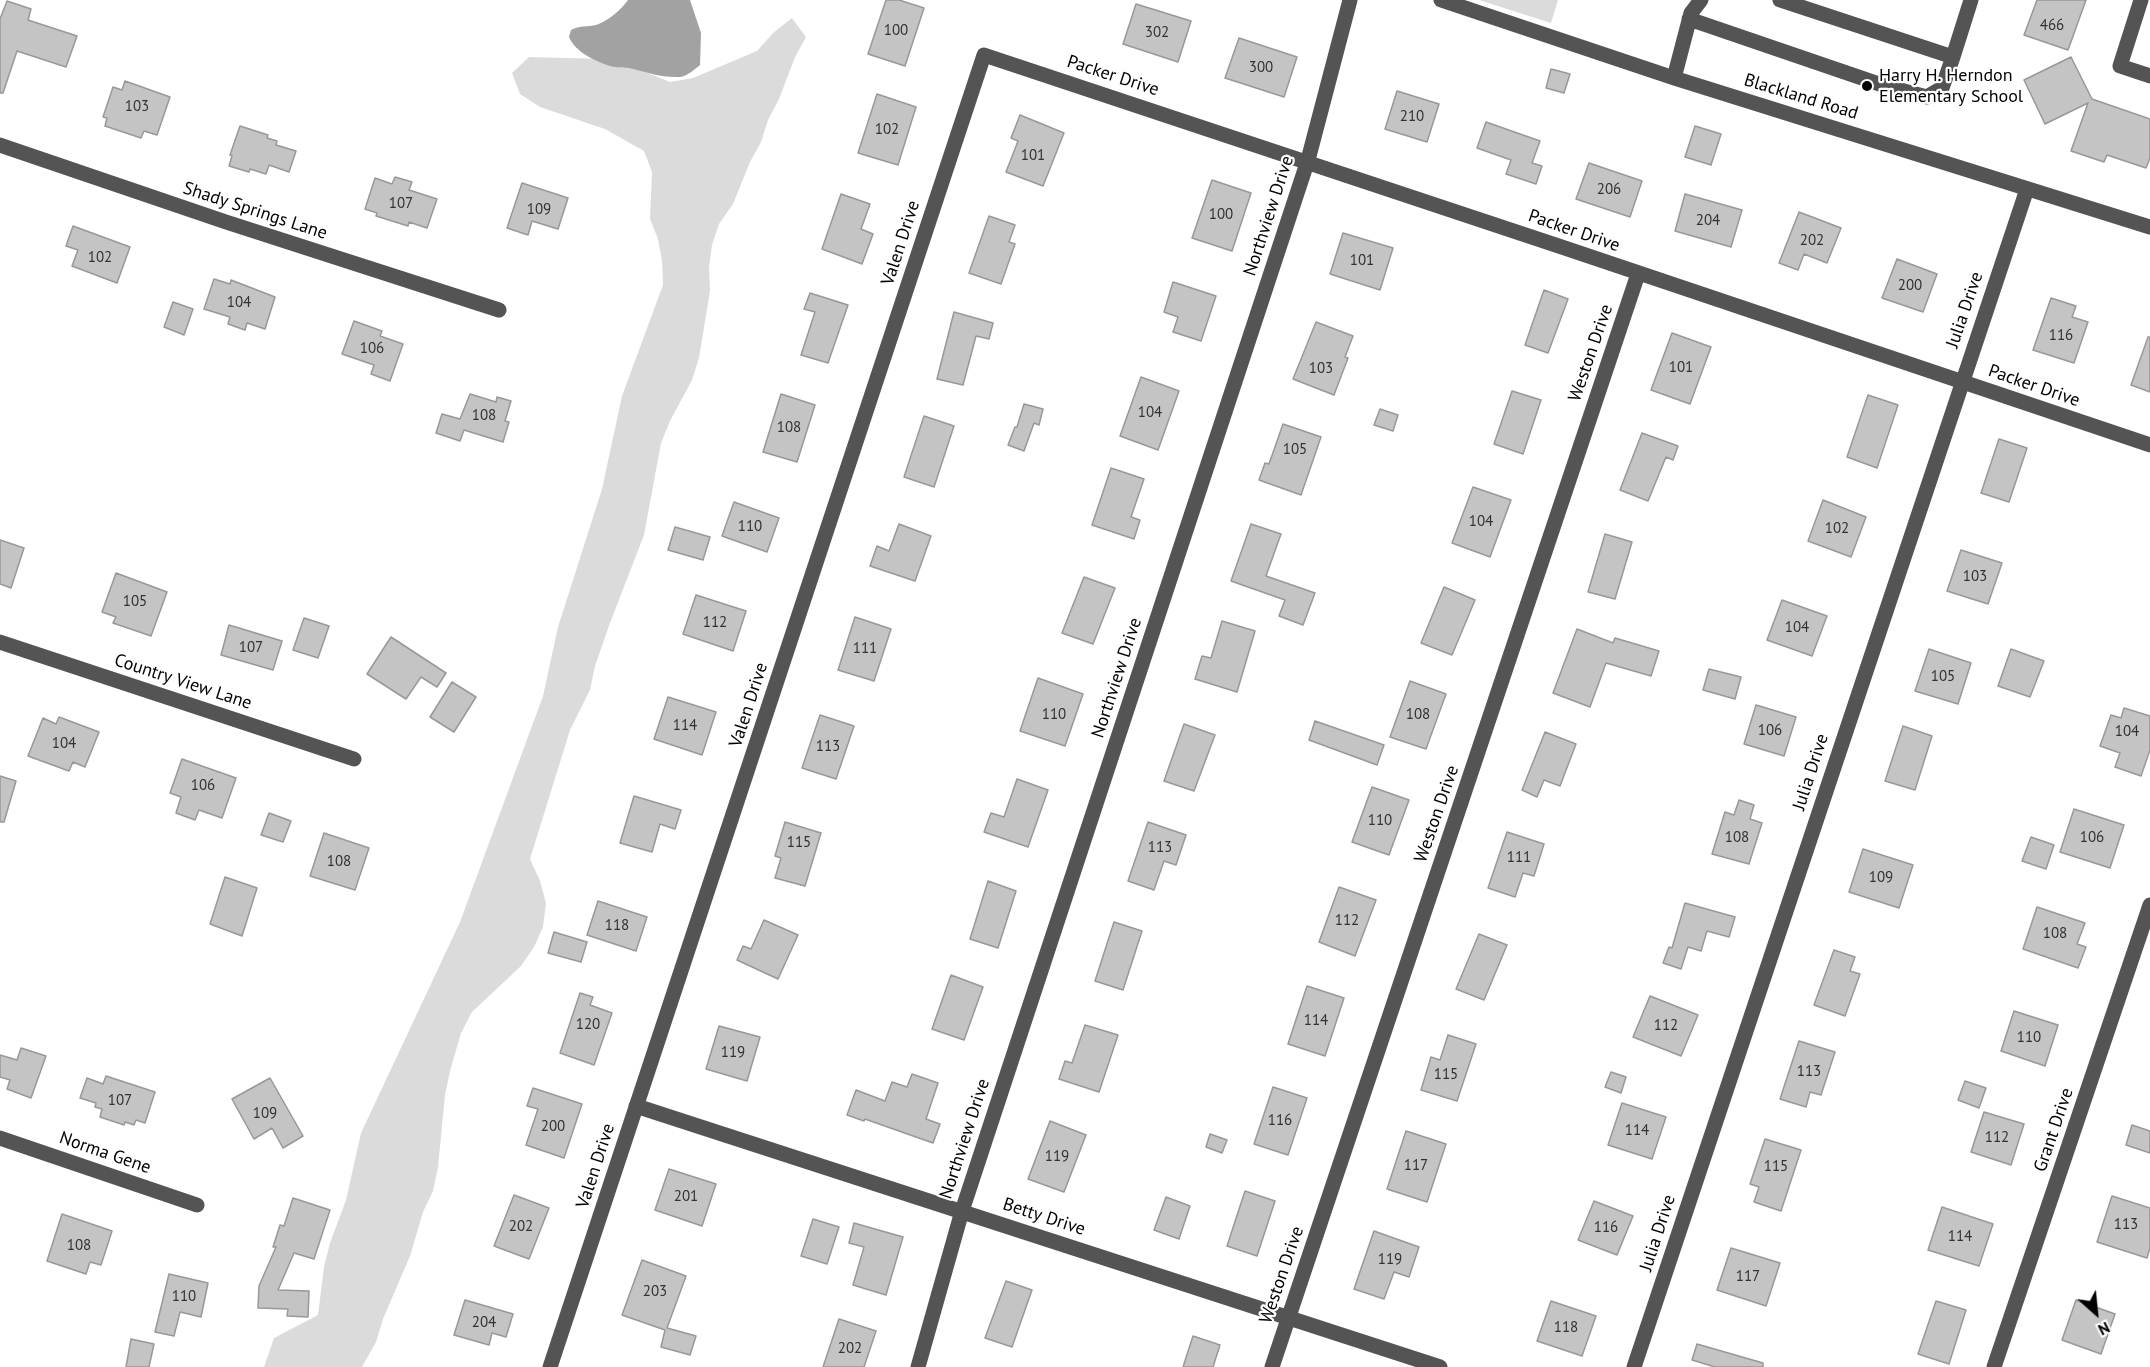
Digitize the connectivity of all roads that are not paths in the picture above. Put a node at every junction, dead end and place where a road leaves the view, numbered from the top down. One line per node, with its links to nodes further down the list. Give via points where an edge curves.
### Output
1 (1350, 0): 13 (street, Northview Drive)
2 (1441, 0): 11 (street, Blackland Road)
3 (1701, 0): 7 (street)
4 (1780, 0): 9 (street)
5 (1971, 0): 9 (street)
6 (2140, 0): 10 (street, via 2120,66)
7 (1689, 20): 9 (street, via 1927,97 1942,88); 11 (street)
8 (984, 54): 13 (street, Packer Drive); 23 (street, Valen Drive)
9 (1953, 57)
10 (2150, 76)
11 (1674, 78): 14 (street, Blackland Road)
12 (0, 145): 17 (street, Shady Springs Lane)
13 (1308, 160): 16 (street, Packer Drive); 26 (street, Northview Drive)
14 (2027, 189): 15 (street, Blackland Road); 18 (street, Julia Drive)
15 (2150, 227)
16 (1638, 273): 18 (street, Packer Drive); 27 (street, Weston Drive)
17 (499, 310)
18 (1962, 382): 19 (street, Packer Drive); 32 (street, Julia Drive)
19 (2150, 445)
20 (0, 642): 21 (street, Country View Lane)
21 (354, 759)
22 (2150, 905): 33 (street, Grant Drive)
23 (636, 1106): 26 (street, Betty Drive); 28 (street, Valen Drive)
24 (0, 1138): 25 (street, Norma Gene)
25 (197, 1204)
26 (962, 1211): 27 (street, Betty Drive); 29 (street, Northview Drive)
27 (1289, 1317): 30 (street, Weston Drive); 31 (street, Betty Drive)
28 (550, 1367)
29 (918, 1367)
30 (1272, 1367)
31 (1440, 1367)
32 (1634, 1367)
33 (1994, 1367)

